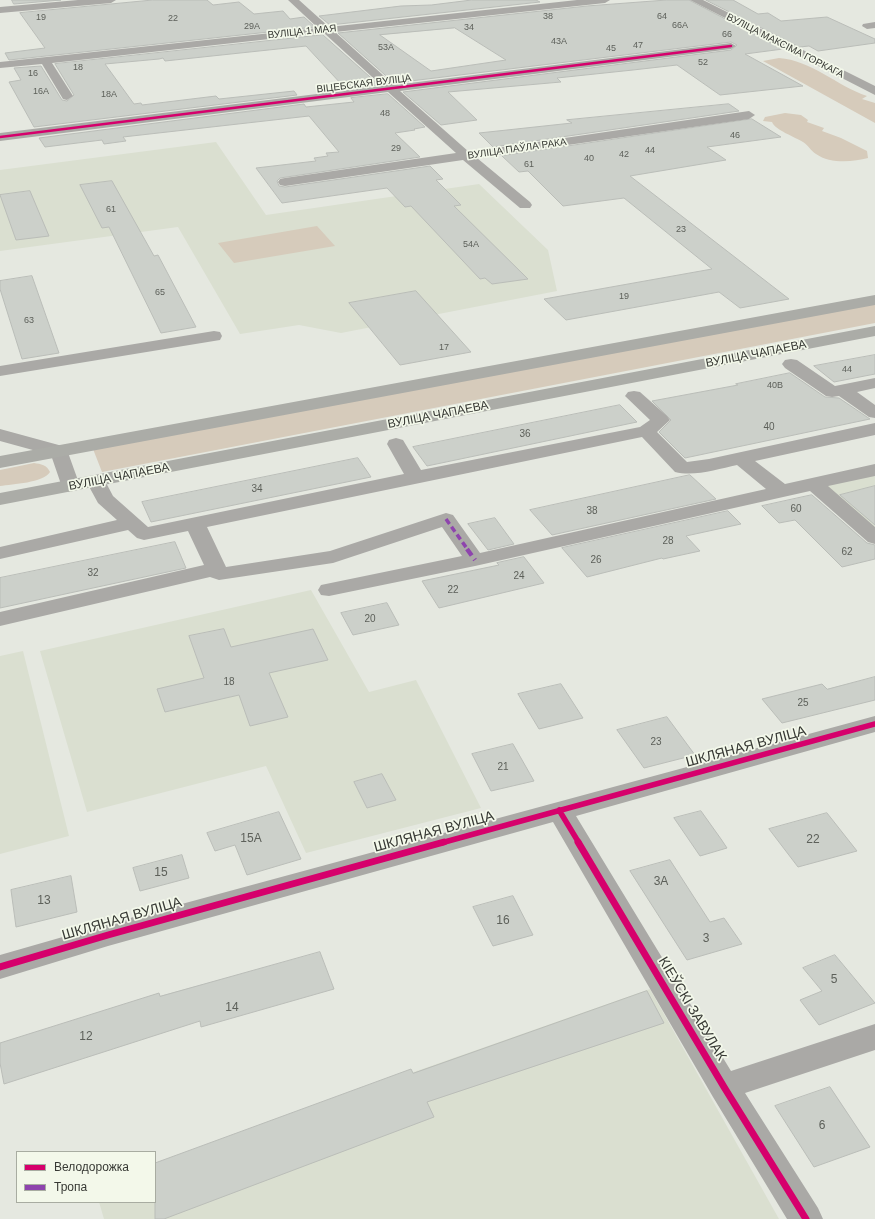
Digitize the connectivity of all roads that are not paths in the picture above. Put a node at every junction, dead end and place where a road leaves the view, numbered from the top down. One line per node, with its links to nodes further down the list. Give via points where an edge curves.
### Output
1 (110, 0): 5 (street)
2 (293, 0): 6 (street)
3 (605, 0): 6 (street, ВУЛІЦА 1 МАЯ)
4 (695, 0): 11 (street, ВУЛІЦА МАКСІМА ГОРКАГА)
5 (0, 10)
6 (326, 30): 8 (street, ВУЛІЦА 1 МАЯ); 10 (street)
7 (731, 46): 10 (street, ВІЦЕБСКАЯ ВУЛІЦА)
8 (45, 60): 9 (street, ВУЛІЦА 1 МАЯ); 12 (street)
9 (0, 65)
10 (391, 89): 14 (street, ВІЦЕБСКАЯ ВУЛІЦА); 15 (street)
11 (875, 91)
12 (67, 96)
13 (750, 116): 15 (street, ВУЛІЦА ПАЎЛА РАКА)
14 (0, 137)
15 (466, 156): 16 (street, ВУЛІЦА ПАЎЛА РАКА); 17 (street)
16 (285, 182)
17 (525, 205)
18 (875, 300): 31 (main road)
19 (875, 331): 36 (main road, ВУЛІЦА ЧАПАЕВА)
20 (214, 336): 22 (street)
21 (791, 364): 24 (street, via 832,392)
22 (0, 371)
23 (875, 383): 24 (street)
24 (842, 390): 26 (street)
25 (634, 396): 27 (street, via 661,420)
26 (875, 414)
27 (646, 431): 32 (street, via 682,468 709,466); 35 (street)
28 (873, 432): 32 (street)
29 (0, 435): 31 (street)
30 (396, 444): 35 (street)
31 (59, 451): 33 (main road); 38 (street)
32 (740, 458): 39 (street)
33 (0, 462)
34 (875, 470): 37 (street)
35 (416, 477): 42 (street)
36 (96, 481): 38 (main road, ВУЛІЦА ЧАПАЕВА); 41 (street, via 105,499)
37 (813, 483): 39 (street); 43 (street)
38 (70, 486): 40 (main road, ВУЛІЦА ЧАПАЕВА)
39 (780, 490): 45 (street)
40 (0, 499)
41 (132, 523): 42 (street, via 144,534); 44 (street)
42 (195, 524): 46 (street)
43 (875, 538)
44 (0, 553)
45 (474, 560): 46 (street, via 446,519 333,557 219,574); 47 (street)
46 (216, 569): 48 (street)
47 (329, 590)
48 (0, 619)
49 (875, 724): 50 (street, ШКЛЯНАЯ ВУЛІЦА)
50 (559, 810): 51 (street, ШКЛЯНАЯ ВУЛІЦА); 53 (street, КІЕЎСКІ ЗАВУЛАК)
51 (0, 967)
52 (875, 1037): 53 (street)
53 (724, 1087): 54 (street, КІЕЎСКІ ЗАВУЛАК)
54 (806, 1219)

